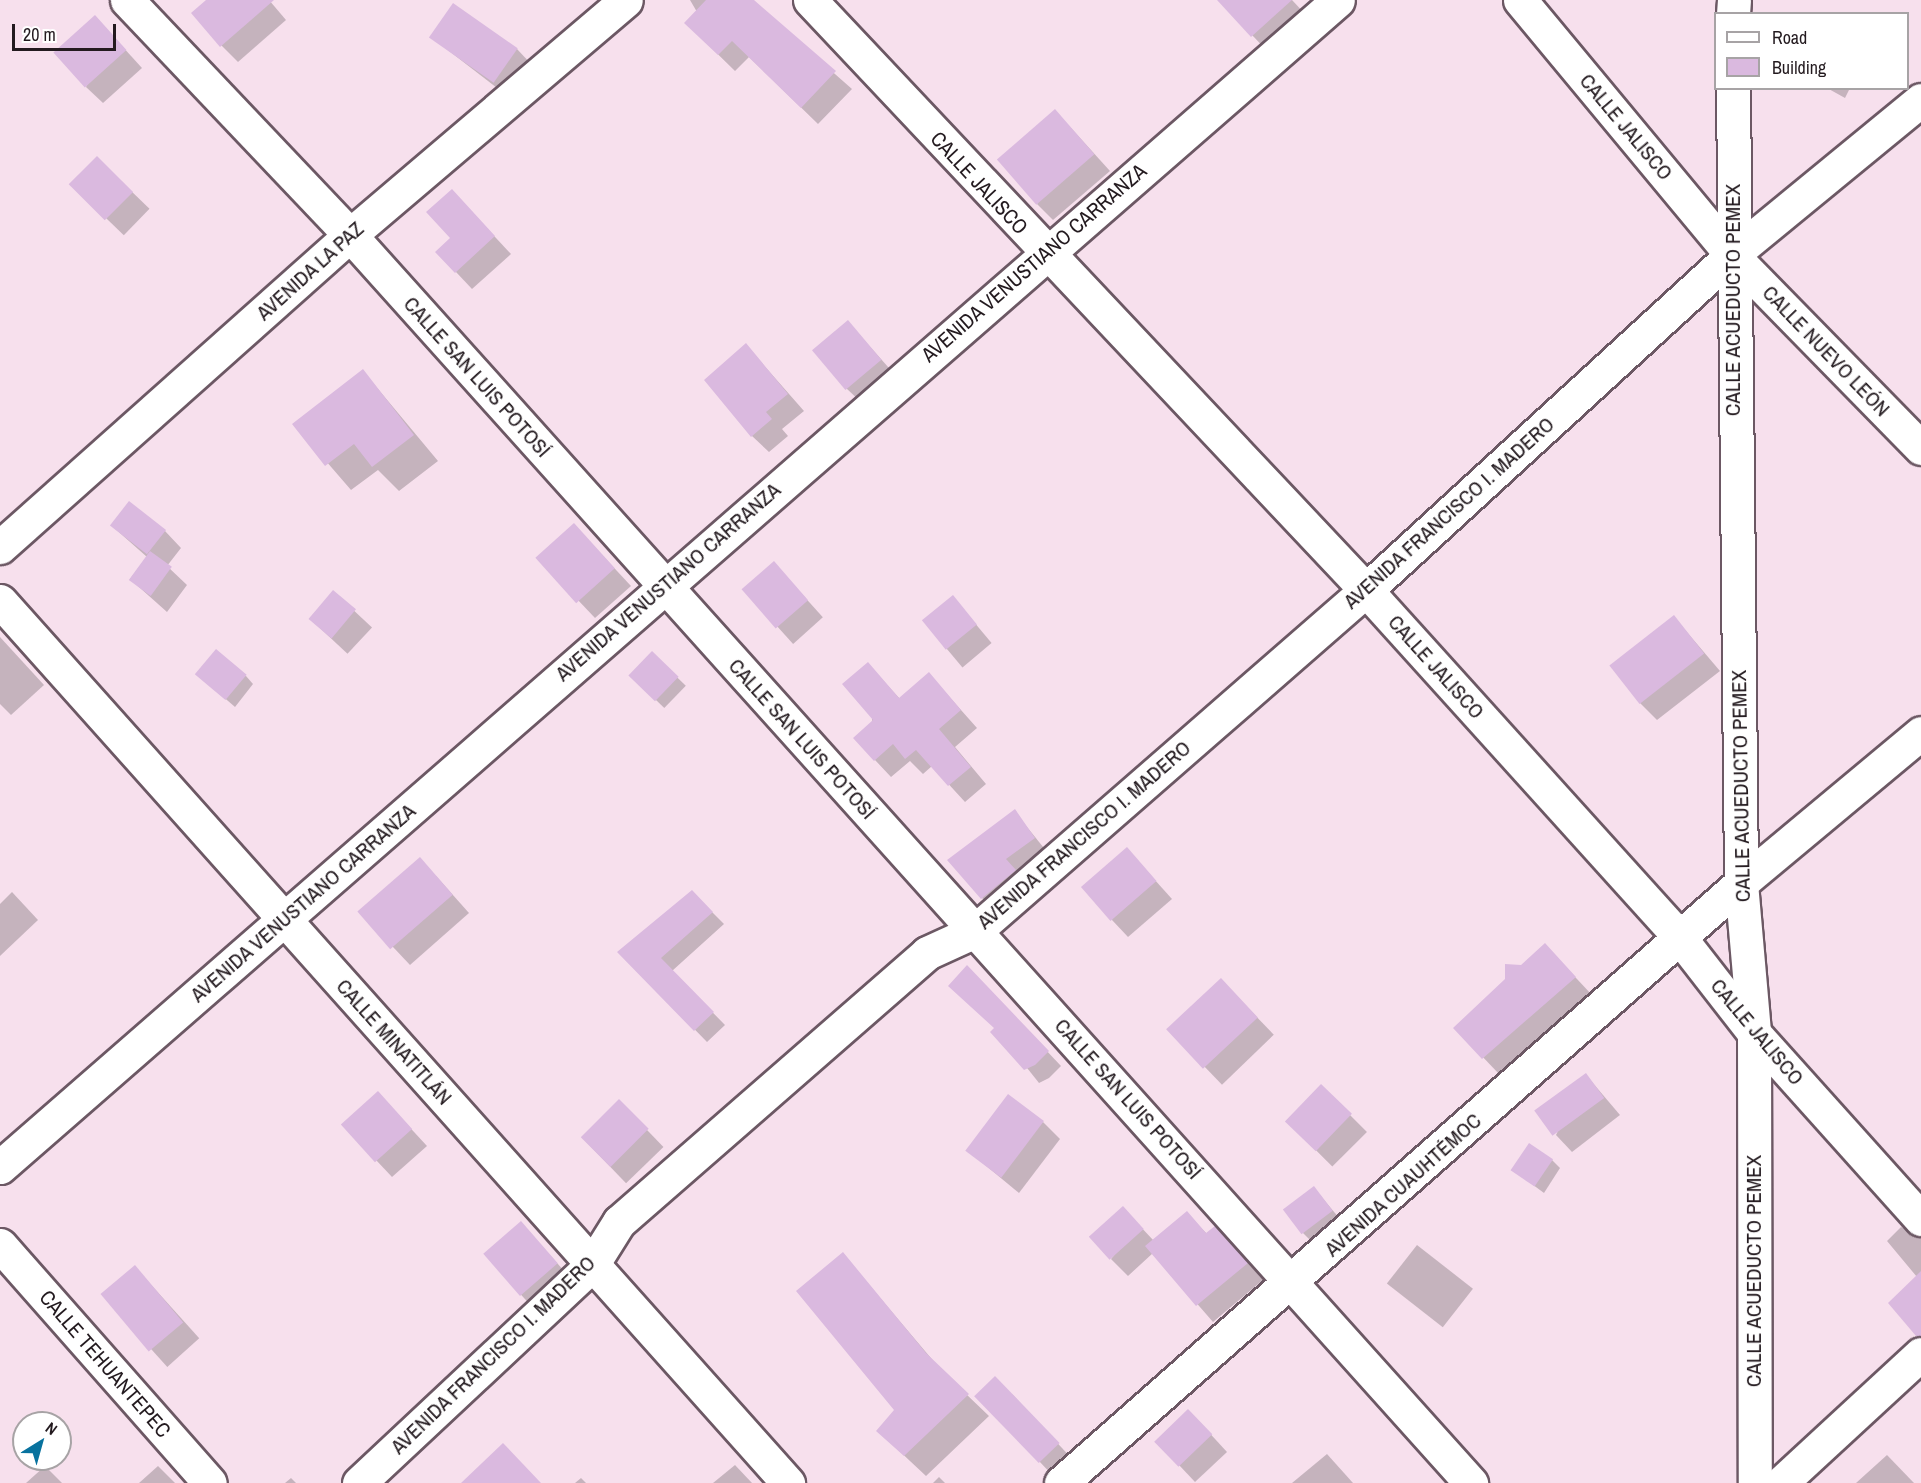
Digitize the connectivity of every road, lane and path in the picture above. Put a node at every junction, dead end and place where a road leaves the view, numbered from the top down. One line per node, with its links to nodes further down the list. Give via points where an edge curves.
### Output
1 (127, 0): 8 (street, CALLE SAN LUIS POTOSÍ)
2 (626, 0): 8 (street, AVENIDA LA PAZ)
3 (810, 0): 9 (street, CALLE JALISCO)
4 (1338, 0): 9 (street, AVENIDA VENUSTIANO CARRANZA)
5 (1520, 0): 10 (street, CALLE JALISCO)
6 (1733, 90): 10 (street, CALLE ACUEDUCTO PEMEX)
7 (1921, 100): 10 (street, AVENIDA FRANCISCO I. MADERO)
8 (350, 235): 12 (street, AVENIDA LA PAZ); 13 (street, CALLE SAN LUIS POTOSÍ)
9 (1044, 254): 13 (street, AVENIDA VENUSTIANO CARRANZA); 14 (street, CALLE JALISCO)
10 (1732, 255): 11 (street, CALLE NUEVO LEÓN); 14 (street, AVENIDA FRANCISCO I. MADERO); 17 (street, CALLE ACUEDUCTO PEMEX)
11 (1921, 448)
12 (0, 548)
13 (665, 585): 18 (street, AVENIDA VENUSTIANO CARRANZA); 19 (street, CALLE SAN LUIS POTOSÍ)
14 (1366, 590): 19 (street, AVENIDA FRANCISCO I. MADERO); 20 (street, CALLE JALISCO)
15 (0, 601): 18 (street, CALLE MINATITLÁN)
16 (1921, 733): 17 (street, AVENIDA CUAUHTÉMOC)
17 (1741, 883): 20 (street, AVENIDA CUAUHTÉMOC); 21 (street, CALLE ACUEDUCTO PEMEX)
18 (285, 919): 22 (street, AVENIDA VENUSTIANO CARRANZA); 25 (street, CALLE MINATITLÁN)
19 (975, 931): 25 (street, AVENIDA FRANCISCO I. MADERO, via 918,960 619,1222); 26 (street, CALLE SAN LUIS POTOSÍ)
20 (1680, 938): 21 (street, CALLE JALISCO); 26 (street, AVENIDA CUAUHTÉMOC)
21 (1754, 1034): 23 (street, CALLE JALISCO); 33 (street, CALLE ACUEDUCTO PEMEX)
22 (0, 1167)
23 (1921, 1219)
24 (0, 1245): 28 (street, CALLE TEHUANTEPEC)
25 (592, 1265): 29 (street, AVENIDA FRANCISCO I. MADERO); 30 (street, CALLE MINATITLÁN)
26 (1293, 1282): 31 (street, AVENIDA CUAUHTÉMOC); 32 (street, CALLE SAN LUIS POTOSÍ)
27 (1921, 1354): 34 (street)
28 (210, 1483)
29 (359, 1483)
30 (788, 1483)
31 (1061, 1483)
32 (1471, 1483)
33 (1755, 1483)
34 (1781, 1483)

